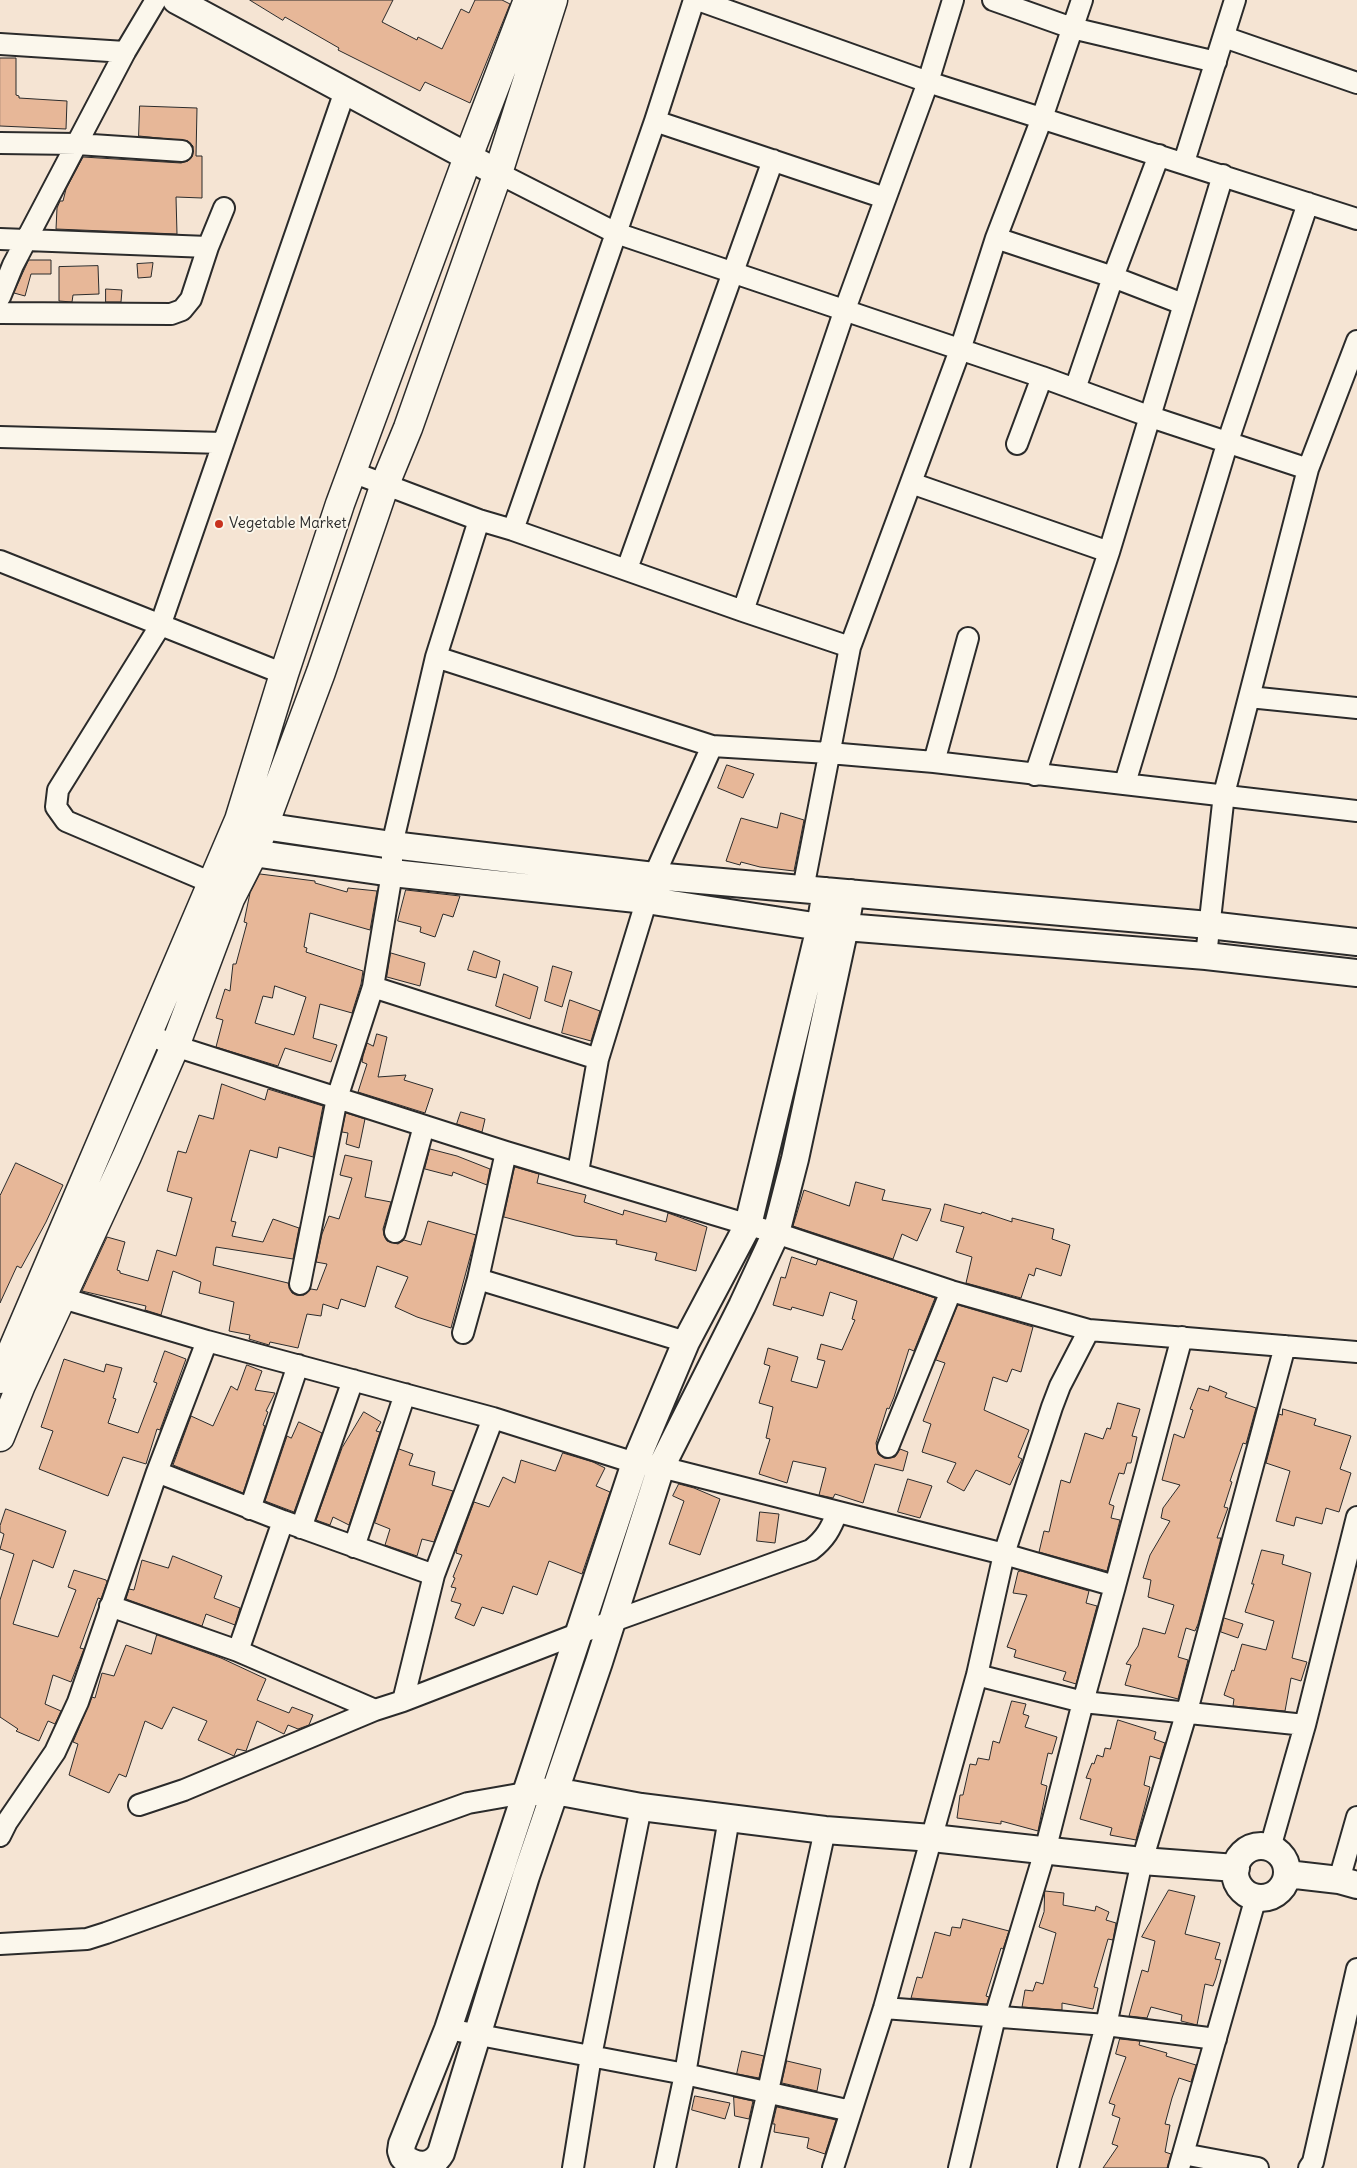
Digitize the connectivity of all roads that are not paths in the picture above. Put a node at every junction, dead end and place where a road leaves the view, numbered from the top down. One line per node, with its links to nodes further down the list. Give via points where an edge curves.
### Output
1 (156, 0): 13 (street)
2 (176, 0): 17 (street)
3 (694, 0): 19 (street)
4 (698, 0): 15 (street)
5 (953, 0): 15 (street)
6 (994, 0): 10 (street)
7 (1082, 0): 10 (street)
8 (1235, 0): 11 (street)
9 (532, 1): 24 (main road); 27 (main road)
10 (1072, 28): 14 (street); 18 (street)
11 (1224, 37): 14 (street); 16 (street)
12 (0, 44): 13 (street)
13 (125, 52): 21 (street)
14 (1216, 62): 26 (street)
15 (928, 82): 18 (street); 29 (street)
16 (1357, 83)
17 (345, 91): 24 (street); 51 (street)
18 (1042, 118): 23 (street); 35 (street)
19 (655, 121): 25 (street); 33 (street)
20 (0, 144): 21 (street)
21 (77, 144): 22 (street); 36 (street)
22 (182, 151)
23 (1159, 155): 26 (street); 39 (street)
24 (468, 157): 27 (street); 54 (main road)
25 (773, 160): 29 (street); 38 (street)
26 (1184, 162): 28 (street)
27 (498, 173): 33 (street); 56 (main road)
28 (1223, 175): 30 (street); 41 (street)
29 (885, 198): 42 (street)
30 (1308, 203): 32 (street); 50 (street)
31 (224, 208): 37 (street)
32 (1357, 219)
33 (616, 233): 38 (street); 58 (street)
34 (0, 238): 36 (street)
35 (996, 238): 39 (street); 45 (street)
36 (27, 240): 37 (street); 40 (street)
37 (208, 247): 43 (street, via 191,299 182,310 171,314)
38 (733, 273): 42 (street); 61 (street)
39 (1113, 277): 41 (street); 47 (street)
40 (0, 297)
41 (1183, 304): 48 (street)
42 (844, 312): 45 (street); 62 (street)
43 (0, 313)
44 (1357, 341): 53 (street)
45 (960, 350): 46 (street); 55 (street)
46 (1042, 378): 47 (street); 52 (street)
47 (1075, 389): 48 (street)
48 (1151, 418): 50 (street); 59 (street)
49 (0, 437): 51 (street)
50 (1228, 441): 53 (street); 74 (street)
51 (223, 443): 63 (street)
52 (1017, 444)
53 (1308, 469): 68 (street)
54 (352, 472): 56 (street); 67 (main road)
55 (911, 483): 59 (street); 65 (street)
56 (385, 484): 57 (street); 77 (main road, via 321,672)
57 (479, 520): 58 (street); 66 (street)
58 (512, 530): 61 (street)
59 (1109, 552): 73 (street)
60 (0, 561): 63 (street)
61 (628, 569): 62 (street)
62 (743, 611): 65 (street)
63 (160, 626): 67 (street); 82 (street, via 58,790 56,807 66,822)
64 (968, 638): 72 (street)
65 (850, 647): 71 (street)
66 (436, 657): 70 (street); 78 (street)
67 (284, 674): 77 (main road)
68 (1250, 697): 69 (street); 75 (street)
69 (1357, 708)
70 (712, 746): 71 (street); 83 (street)
71 (829, 753): 72 (street); 84 (street)
72 (934, 762): 73 (street)
73 (1035, 775): 74 (street)
74 (1125, 783): 75 (street)
75 (1224, 794): 76 (street); 85 (street)
76 (1357, 811)
77 (251, 823): 78 (street); 79 (main road); 80 (main road)
78 (392, 845): 81 (street); 83 (street)
79 (226, 850): 80 (street); 82 (main road)
80 (254, 852): 81 (street); 92 (main road, via 230,899)
81 (392, 873): 83 (street); 90 (street)
82 (212, 883): 91 (main road)
83 (650, 888): 84 (street); 86 (street); 93 (street)
84 (827, 891): 85 (street); 86 (street)
85 (1209, 925): 87 (street); 88 (street)
86 (833, 927): 88 (street); 98 (street); 100 (street, via 795,1159)
87 (1357, 942)
88 (1206, 956): 89 (street)
89 (1357, 973)
90 (373, 987): 93 (street); 94 (street)
91 (148, 1034): 92 (street); 104 (main road)
92 (175, 1046): 94 (street); 104 (main road, via 123,1165)
93 (598, 1059): 97 (street)
94 (337, 1098): 95 (street); 102 (street)
95 (424, 1126): 96 (street); 99 (street)
96 (506, 1152): 97 (street); 101 (street)
97 (578, 1172): 98 (street)
98 (748, 1225): 100 (street); 109 (street)
99 (395, 1232)
100 (776, 1233): 103 (street); 120 (street)
101 (478, 1279): 106 (street); 109 (street)
102 (300, 1284)
103 (951, 1291): 105 (street); 118 (street)
104 (49, 1294): 108 (street); 113 (main road); 117 (main road, via 21,1385)
105 (1089, 1330): 107 (street); 127 (street, via 1055,1400)
106 (464, 1333)
107 (1182, 1337): 110 (street); 129 (street)
108 (207, 1341): 112 (street); 121 (street)
109 (686, 1342): 119 (street)
110 (1285, 1346): 111 (street); 138 (street)
111 (1357, 1352)
112 (298, 1365): 114 (street); 122 (street)
113 (0, 1379)
114 (353, 1380): 115 (street); 125 (street)
115 (405, 1394): 116 (street); 126 (street)
116 (493, 1418): 119 (street); 128 (street)
117 (0, 1437)
118 (888, 1447)
119 (634, 1463): 120 (street); 132 (street)
120 (661, 1467): 123 (street); 131 (street)
121 (157, 1472): 122 (street); 130 (street)
122 (250, 1509): 125 (street)
123 (838, 1512): 127 (street); 131 (street, via 832,1529 811,1550)
124 (1357, 1518): 139 (street)
125 (292, 1525): 126 (street); 133 (street)
126 (354, 1547): 128 (street)
127 (1004, 1554): 129 (street); 134 (street)
128 (434, 1575): 135 (street)
129 (1115, 1586): 136 (street)
130 (110, 1606): 133 (street); 147 (street, via 66,1729 55,1752)
131 (611, 1621): 132 (street); 140 (street)
132 (577, 1634): 135 (street); 141 (street)
133 (238, 1651): 137 (street)
134 (977, 1675): 136 (street); 148 (street)
135 (403, 1701): 137 (street)
136 (1083, 1702): 138 (street); 150 (street)
137 (375, 1710): 142 (street, via 184,1790)
138 (1187, 1711): 139 (street); 151 (street)
139 (1305, 1725): 149 (street)
140 (555, 1791): 141 (street); 143 (street); 162 (street)
141 (524, 1793): 156 (street, via 468,1803 106,1933 86,1938); 161 (street)
142 (139, 1805)
143 (641, 1807): 145 (street); 164 (street)
144 (1357, 1817): 154 (street)
145 (729, 1818): 146 (street); 165 (street)
146 (825, 1830): 148 (street); 166 (street)
147 (0, 1836)
148 (932, 1838): 150 (street); 158 (street)
149 (1270, 1848): 152 (street, via 1261,1846 1245,1852); 153 (street, via 1283,1858)
150 (1045, 1850): 151 (street); 159 (street)
151 (1142, 1861): 152 (street); 160 (street)
152 (1236, 1868): 155 (street, via 1238,1883)
153 (1287, 1874): 154 (street); 155 (street, via 1281,1889 1266,1897)
154 (1348, 1883)
155 (1256, 1897): 163 (street)
156 (0, 1944)
157 (1357, 1969): 176 (street, via 1313,2162)
158 (884, 2008): 159 (street); 167 (street)
159 (995, 2017): 160 (street); 173 (street)
160 (1106, 2025): 163 (street); 174 (street)
161 (448, 2029): 162 (street); 162 (street, via 402,2144 403,2157 422,2166 432,2166 441,2153)
162 (479, 2035): 164 (street)
163 (1216, 2038): 168 (street)
164 (591, 2056): 165 (street); 169 (street)
165 (685, 2074): 166 (street); 170 (street)
166 (768, 2091): 167 (street); 171 (street)
167 (851, 2111): 172 (street)
168 (1181, 2161): 175 (street)
169 (573, 2168)
170 (665, 2168)
171 (750, 2168)
172 (833, 2168)
173 (959, 2168)
174 (1068, 2168)
175 (1258, 2168)
176 (1308, 2168)

